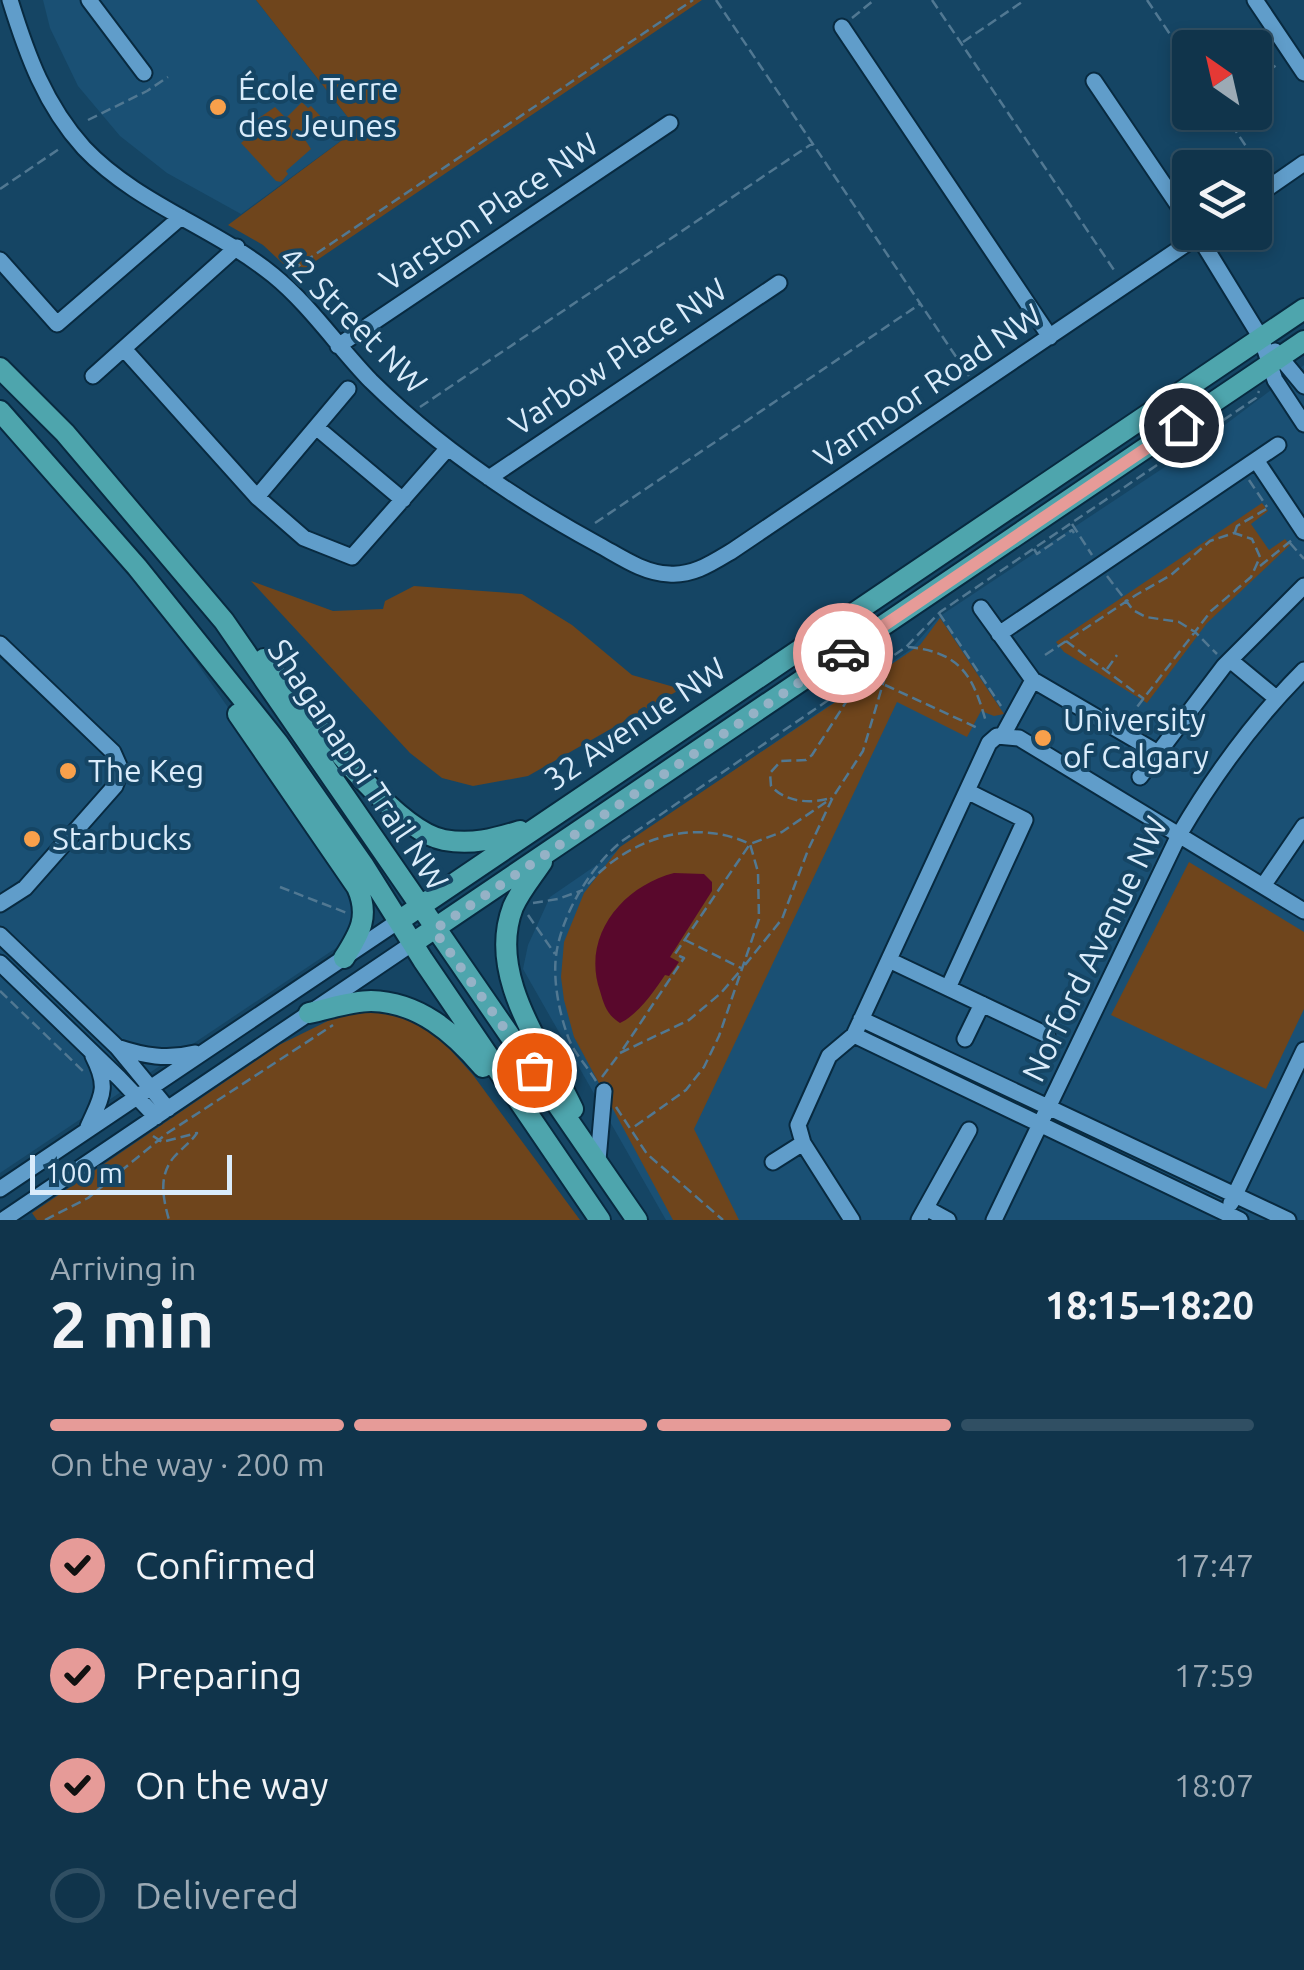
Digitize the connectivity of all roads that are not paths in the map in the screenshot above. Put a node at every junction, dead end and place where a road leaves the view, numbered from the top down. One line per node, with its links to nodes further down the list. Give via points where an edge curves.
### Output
1 (8, 0): 4 (street); 13 (street, 42 Street NW, via 43,92 76,138 127,185)
2 (89, 0): 6 (street)
3 (1255, 0): 7 (street)
4 (0, 5)
5 (842, 27): 20 (street)
6 (144, 73)
7 (1304, 73)
8 (1094, 81): 12 (street)
9 (670, 123): 23 (street, Varston Place NW)
10 (1304, 163): 11 (street)
11 (1272, 185)
12 (1172, 194)
13 (181, 216): 14 (street, 42 Street NW); 17 (street, via 57,324)
14 (237, 247): 23 (street, 42 Street NW, via 279,280); 24 (street)
15 (1173, 250): 20 (street, Varmoor Road NW)
16 (1209, 250): 21 (street)
17 (0, 260)
18 (779, 283): 36 (street, Varbow Place NW)
19 (1304, 309): 21 (main road, 32 Avenue NW)
20 (1050, 337): 40 (street, Varmoor Road NW, via 732,551)
21 (1261, 338): 25 (street); 55 (main road, 32 Avenue NW)
22 (1304, 341): 25 (main road, 32 Avenue NW)
23 (338, 346): 34 (street, 42 Street NW)
24 (125, 350): 27 (street); 37 (street)
25 (1274, 361): 28 (street); 31 (street); 58 (main road, 32 Avenue NW)
26 (0, 368): 43 (main road, Shaganappi Trail NW, via 65,433)
27 (94, 376)
28 (1304, 386)
29 (348, 389): 32 (street)
30 (0, 411): 48 (main road, Shaganappi Trail NW)
31 (1304, 424)
32 (316, 426): 37 (street); 38 (street)
33 (1278, 445): 35 (street)
34 (447, 449): 36 (street, 42 Street NW); 38 (street)
35 (1249, 465): 39 (street); 44 (street)
36 (489, 478): 40 (street, 42 Street NW, via 639,566)
37 (257, 497): 38 (street, via 304,538 352,557)
38 (403, 500)
39 (1304, 532)
40 (678, 574)
41 (1304, 586): 46 (street)
42 (981, 608): 44 (street)
43 (224, 621): 55 (main road, via 238,628 370,786 424,833 482,843); 61 (main road, Shaganappi Trail NW)
44 (999, 634): 49 (street)
45 (0, 644): 60 (street, via 113,752 122,770 116,786 36,876)
46 (1225, 658): 50 (street); 52 (street)
47 (1304, 670): 50 (street, Norford Avenue NW)
48 (226, 680): 63 (main road, Shaganappi Trail NW, via 278,742); 67 (main road, via 231,704 347,868 364,903 361,930)
49 (1033, 680): 51 (street); 52 (street)
50 (1276, 698): 57 (street, Norford Avenue NW, via 1209,783)
51 (1002, 734): 54 (street, via 989,743); 57 (street, via 1019,738)
52 (1158, 753): 53 (street)
53 (1140, 777)
54 (967, 791): 68 (street); 70 (street, via 1025,820)
55 (541, 824): 61 (main road, 32 Avenue NW)
56 (1304, 826): 59 (street)
57 (1179, 836): 59 (street); 83 (street, Norford Avenue NW)
58 (546, 854): 64 (main road, 32 Avenue NW); 90 (main road, via 514,904 509,967 525,1016)
59 (1264, 886): 62 (street)
60 (0, 904)
61 (419, 907): 63 (main road, 32 Avenue NW); 64 (main road, Shaganappi Trail NW)
62 (1304, 911)
63 (400, 920): 66 (main road, Shaganappi Trail NW); 67 (street, 32 Avenue NW)
64 (434, 930): 66 (main road, 32 Avenue NW); 90 (main road, Shaganappi Trail NW)
65 (0, 935): 77 (street)
66 (412, 943): 72 (street, 32 Avenue NW); 89 (main road, Shaganappi Trail NW)
67 (344, 958): 79 (street, 32 Avenue NW)
68 (889, 960): 70 (street); 73 (street)
69 (0, 963): 78 (street)
70 (948, 988): 71 (street)
71 (982, 1004): 75 (street); 76 (street)
72 (309, 1013): 84 (street, 32 Avenue NW); 89 (main road, via 367,1001 416,1010 481,1064)
73 (861, 1019): 74 (street); 83 (street)
74 (854, 1035): 85 (street); 88 (street, via 828,1056 798,1125)
75 (1047, 1035)
76 (965, 1038)
77 (116, 1046): 79 (street, via 177,1058); 81 (street)
78 (89, 1048): 81 (street); 87 (street, via 104,1094)
79 (207, 1050): 81 (street, 32 Avenue NW)
80 (1304, 1050): 93 (street)
81 (144, 1092): 84 (street); 87 (street, 32 Avenue NW)
82 (604, 1092): 90 (street)
83 (1049, 1105): 85 (street, Norford Avenue NW); 93 (street)
84 (158, 1119): 96 (street, 32 Avenue NW)
85 (1040, 1125): 95 (street); 101 (street, Norford Avenue NW)
86 (969, 1130): 94 (street)
87 (86, 1131): 92 (street, 32 Avenue NW)
88 (803, 1142): 91 (street); 99 (street)
89 (556, 1157): 97 (main road, Shaganappi Trail NW)
90 (598, 1160): 98 (main road, Shaganappi Trail NW)
91 (773, 1162)
92 (0, 1189)
93 (1235, 1195): 95 (street); 102 (street)
94 (922, 1214): 100 (street)
95 (1229, 1218)
96 (4, 1220)
97 (600, 1220)
98 (636, 1220)
99 (852, 1220)
100 (948, 1220)
101 (994, 1220)
102 (1288, 1220)

